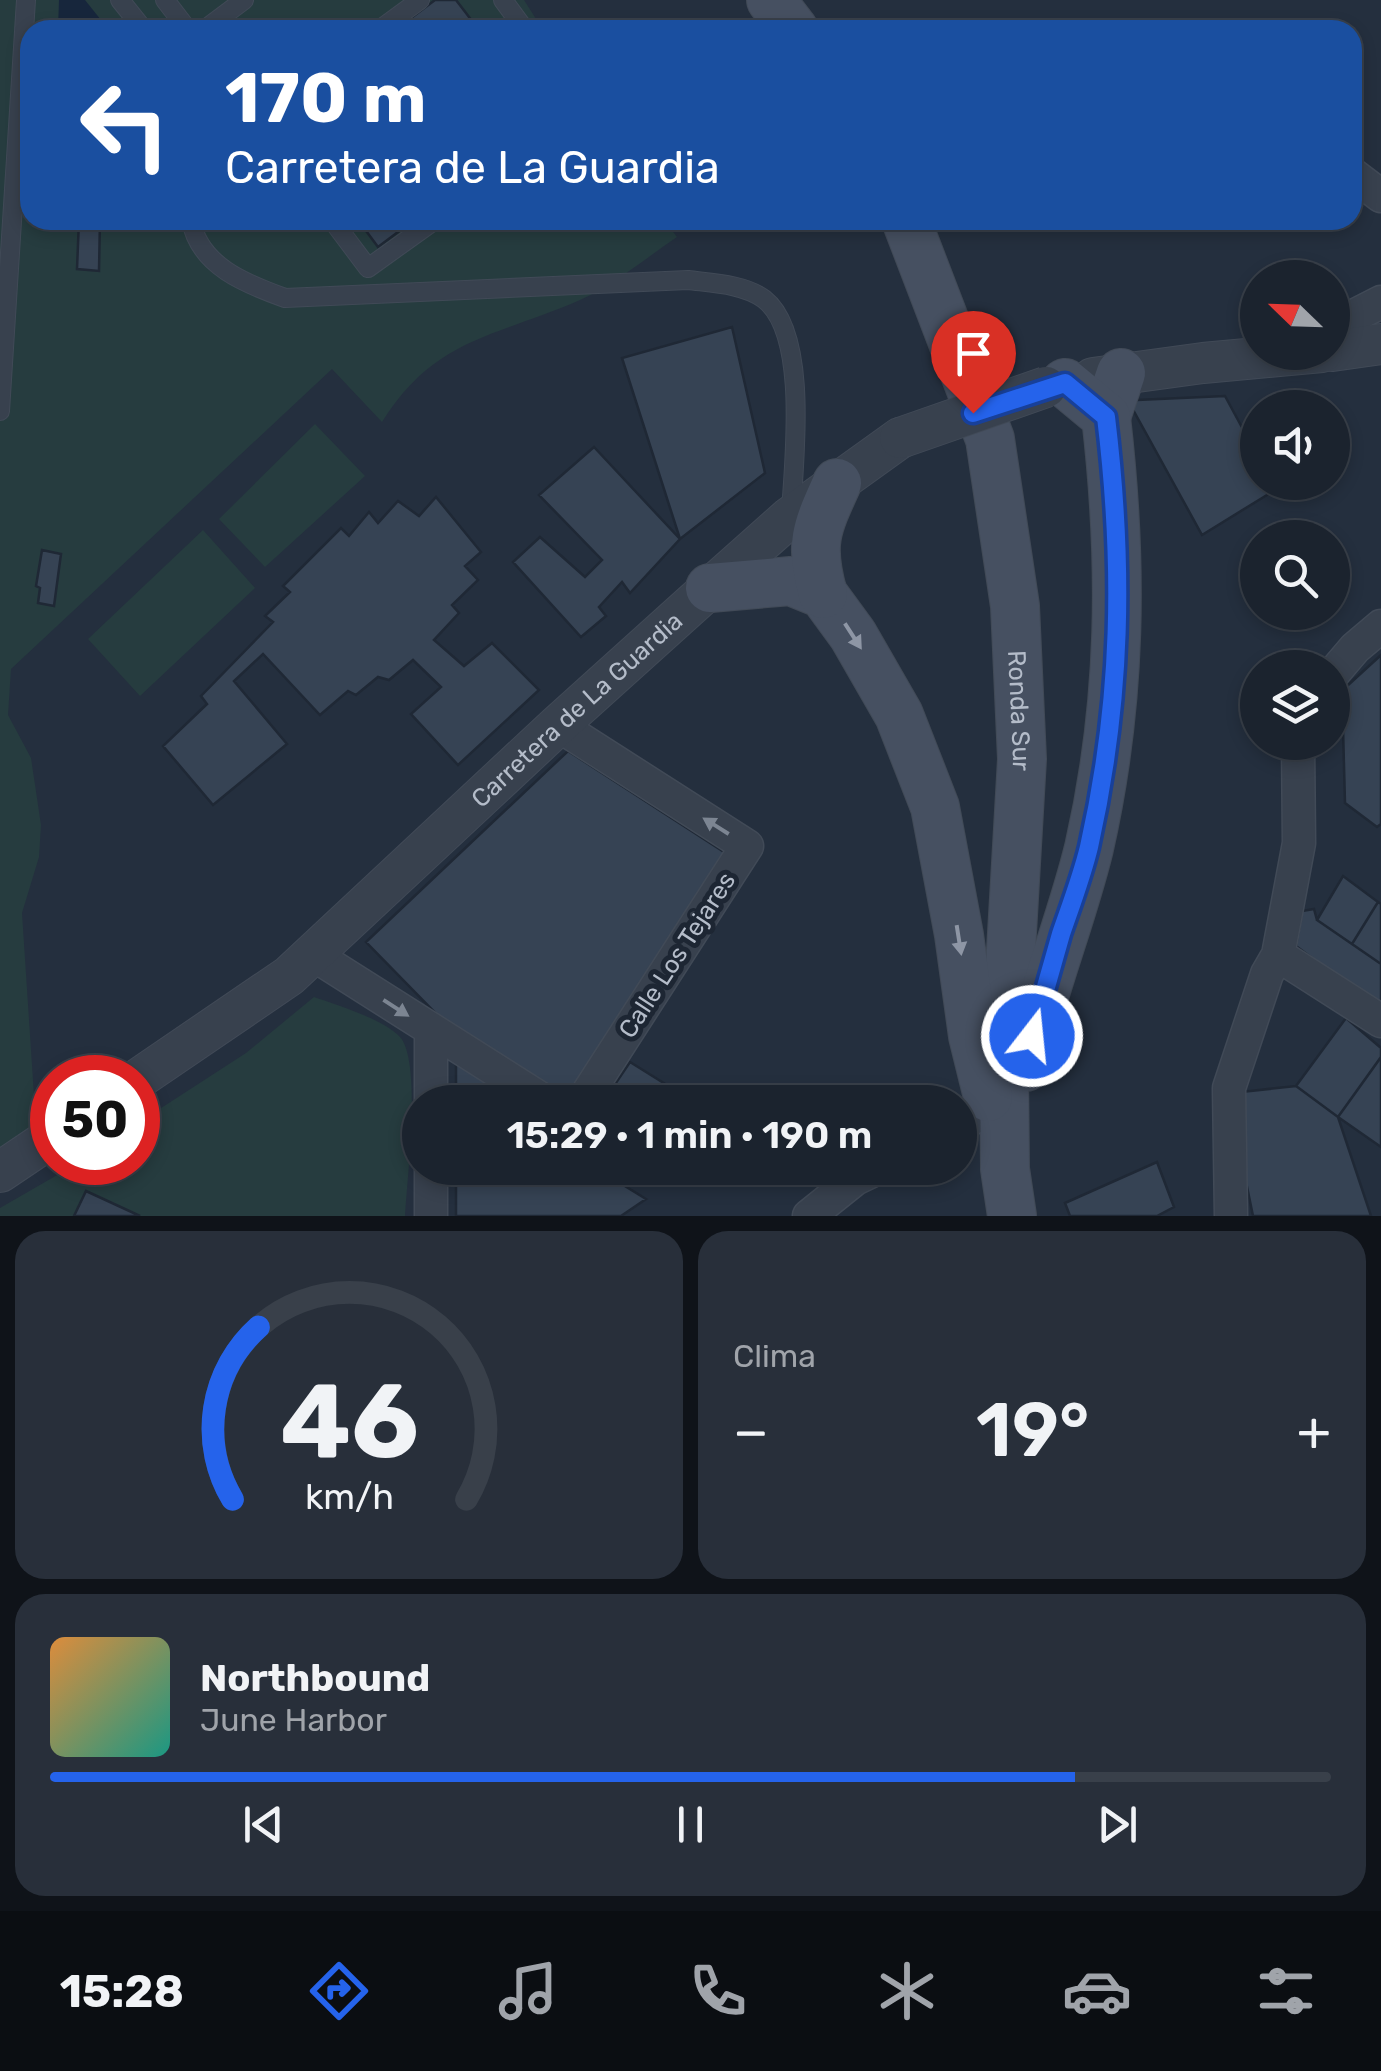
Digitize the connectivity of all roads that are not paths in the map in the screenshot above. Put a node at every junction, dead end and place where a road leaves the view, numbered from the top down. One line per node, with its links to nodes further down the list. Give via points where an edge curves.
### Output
1 (120, 0): 6 (lane)
2 (164, 0): 7 (lane)
3 (244, 0): 8 (lane)
4 (420, 0): 9 (lane)
5 (771, 0): 10 (main road)
6 (136, 20)
7 (180, 20)
8 (217, 20)
9 (393, 20)
10 (786, 20)
11 (20, 95): 23 (lane)
12 (196, 230): 25 (lane, via 211,259 243,283 285,298 688,280 763,298 780,317 790,350 796,441)
13 (340, 230): 14 (lane, via 368,268)
14 (421, 230)
15 (910, 230): 45 (main road, Ronda Sur, via 990,439 1015,606 1022,760 1004,1072)
16 (1381, 302): 17 (street)
17 (1350, 318)
18 (1381, 344): 19 (street)
19 (1350, 348)
20 (1240, 364): 22 (street)
21 (1056, 385): 22 (main road); 24 (street, Carretera de La Guardia, bridge, via 900,438)
22 (1114, 395): 45 (main road, via 1116,688 1088,852 1032,1036)
23 (0, 411)
24 (837, 482): 25 (street, Carretera de La Guardia); 27 (main road, via 812,557)
25 (790, 517): 26 (street, Carretera de La Guardia)
26 (710, 588): 27 (main road, via 791,581); 32 (street, Carretera de La Guardia)
27 (822, 594): 42 (main road, one-way to 42, via 899,715 935,807 959,935)
28 (1381, 616): 30 (street)
29 (1381, 626): 30 (street)
30 (1355, 648): 31 (street)
31 (1350, 654)
32 (558, 725): 35 (street, Carretera de La Guardia); 41 (street, Calle Los Tejares, one-way to 32, via 747,846)
33 (1298, 760): 34 (street, via 1299,843)
34 (1278, 954): 36 (street); 52 (street, via 1229,1088)
35 (314, 955): 37 (street, one-way to 37); 38 (street, Carretera de La Guardia)
36 (1381, 1022)
37 (432, 1031): 39 (street); 40 (street)
38 (160, 1064)
39 (432, 1085)
40 (519, 1085)
41 (593, 1085)
42 (974, 1085)
43 (977, 1120): 45 (main road)
44 (30, 1151): 46 (street)
45 (1005, 1169): 51 (main road, Ronda Sur)
46 (0, 1172)
47 (432, 1185): 49 (street)
48 (848, 1185): 50 (street)
49 (432, 1216)
50 (809, 1216)
51 (1012, 1216)
52 (1231, 1216)

